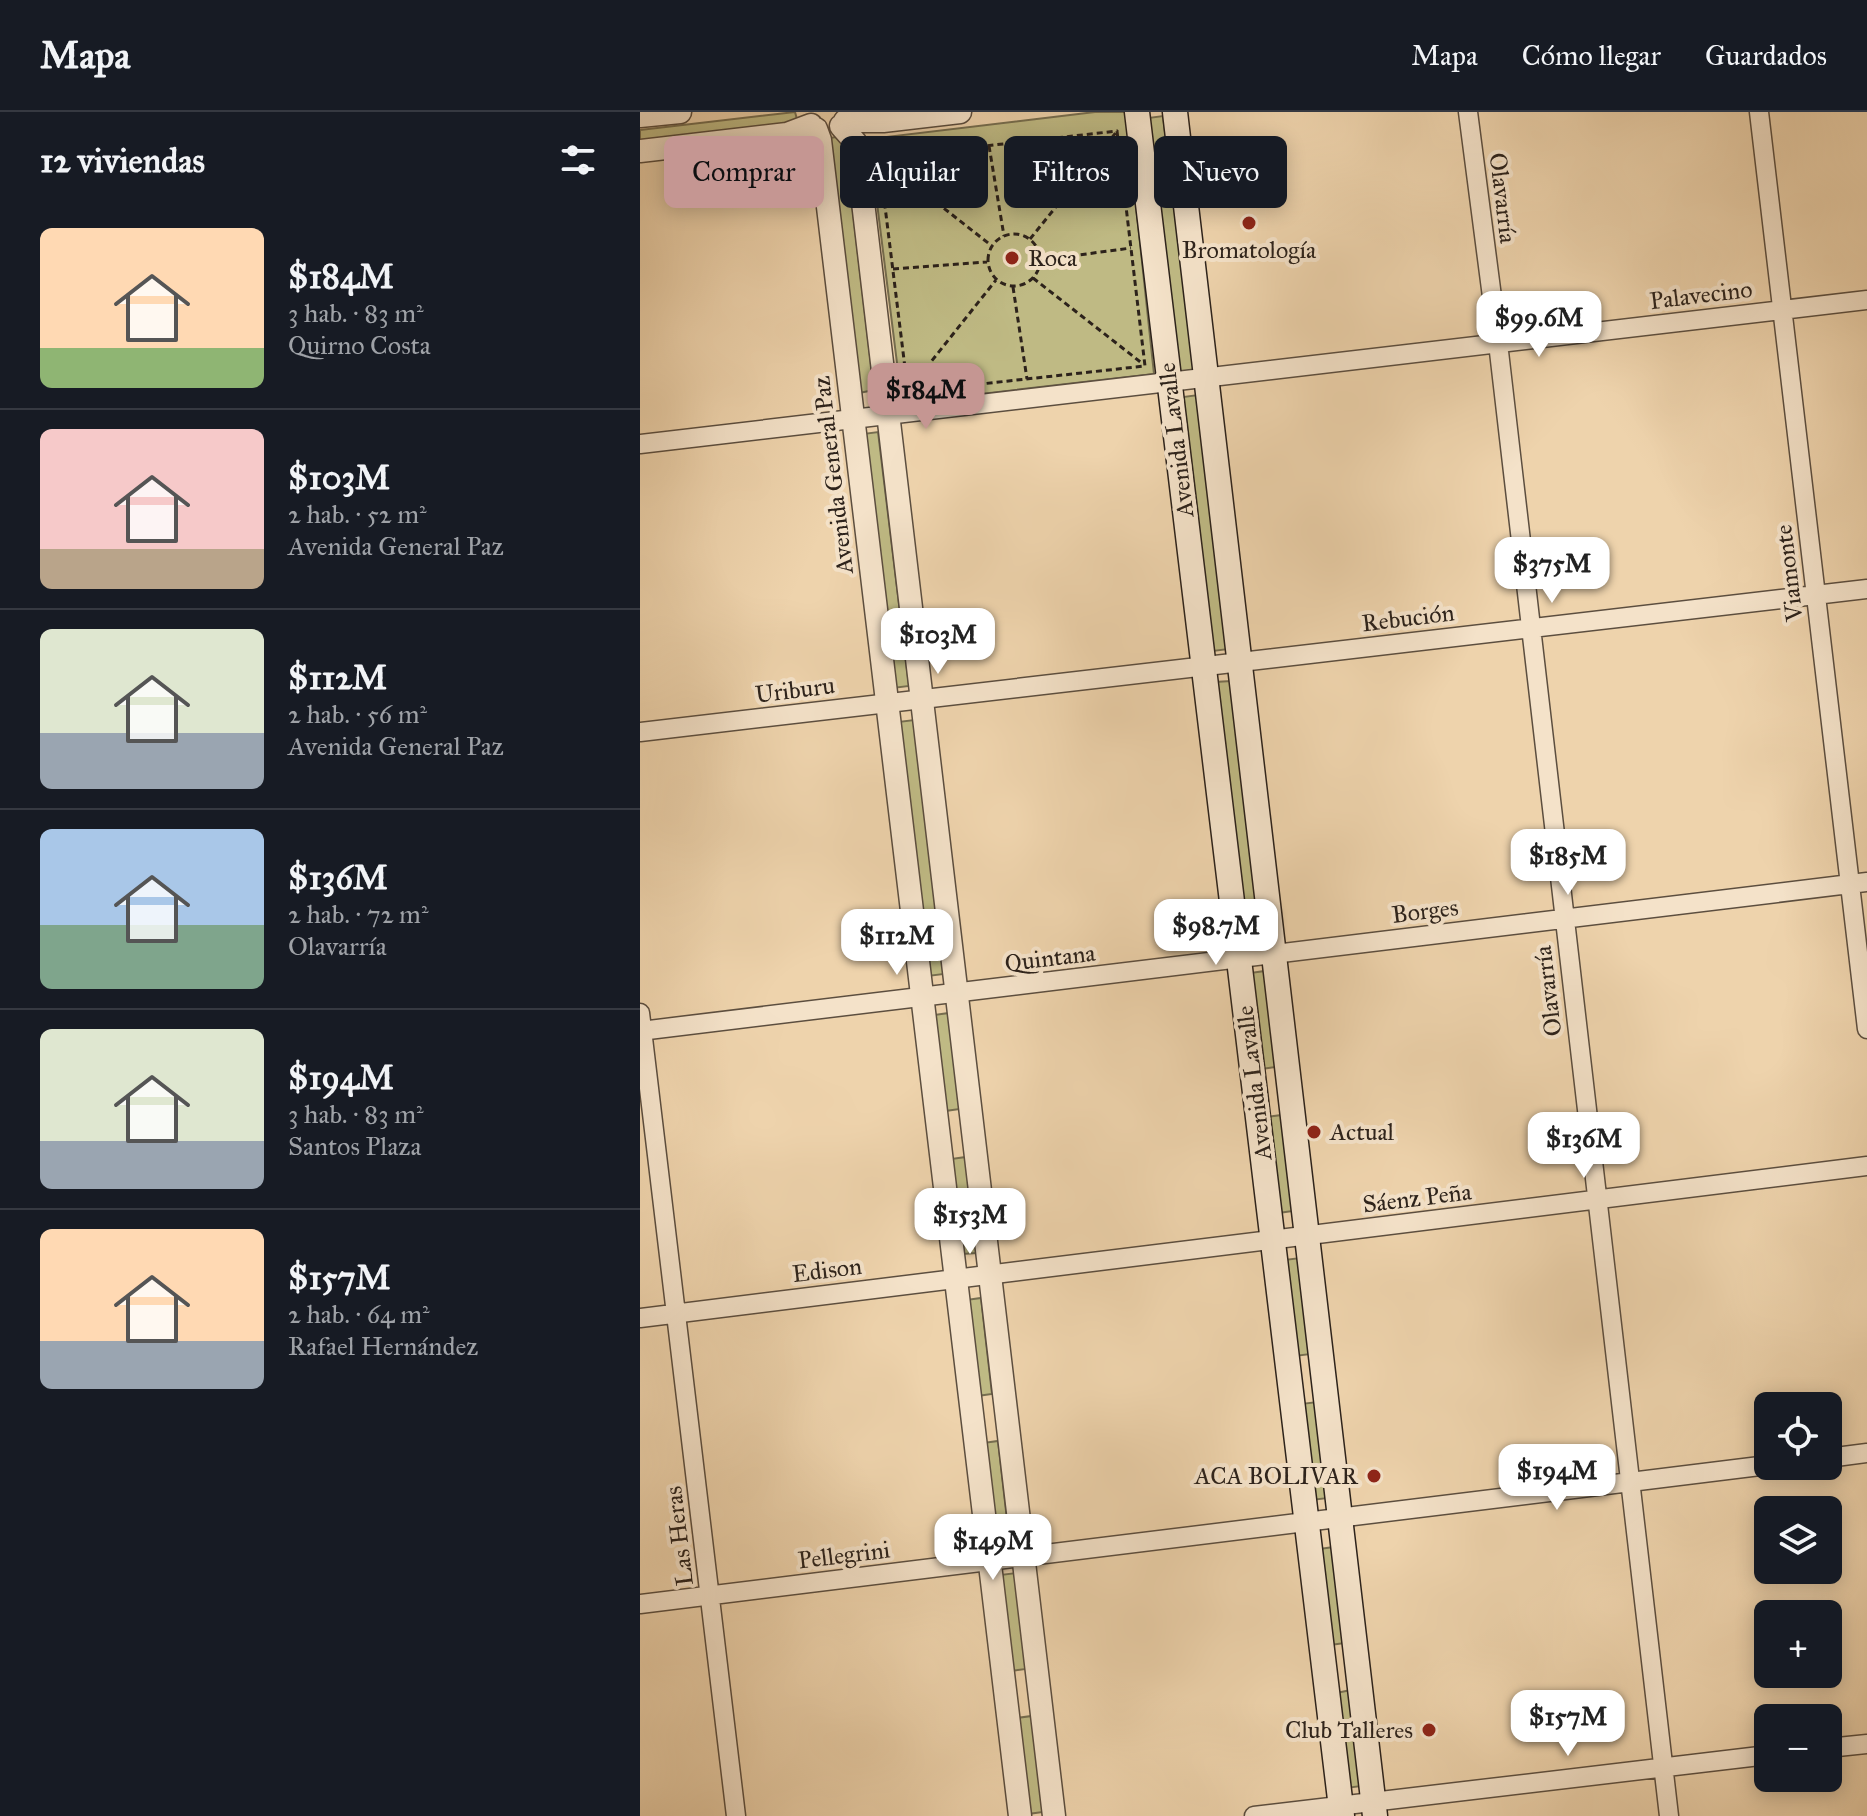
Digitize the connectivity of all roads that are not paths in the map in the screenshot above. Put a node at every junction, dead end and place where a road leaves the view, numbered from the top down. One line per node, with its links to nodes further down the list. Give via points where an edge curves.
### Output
1 (680, 112): 6 (street)
2 (960, 112): 8 (street)
3 (1175, 112): 14 (main road, Avenida Lavalle)
4 (1468, 112): 13 (street, Olavarría)
5 (1759, 112): 12 (street, Viamonte)
6 (640, 116)
7 (1129, 117): 15 (main road, Avenida Lavalle)
8 (844, 120): 9 (street, via 829,131); 16 (street, via 856,143)
9 (811, 122): 10 (street, via 787,134); 17 (street, Avenida General Paz, via 820,140)
10 (640, 151)
11 (1867, 300): 12 (street, Palavecino)
12 (1782, 310): 13 (street, Palavecino); 20 (street, Viamonte)
13 (1498, 343): 14 (street, Palavecino); 21 (street, Olavarría)
14 (1207, 377): 15 (street, Palavecino); 22 (main road, Avenida Lavalle)
15 (1169, 381): 16 (street, Palavecino); 23 (main road, Avenida Lavalle)
16 (890, 414): 17 (street, Palavecino); 24 (street)
17 (853, 419): 18 (street, Palavecino); 25 (street, Avenida General Paz)
18 (640, 444)
19 (1867, 589): 20 (street, Rebución)
20 (1816, 595): 21 (street, Rebución); 27 (street, Viamonte)
21 (1531, 628): 22 (street, Rebución); 28 (street, Olavarría)
22 (1241, 662): 23 (street, Uriburu); 29 (main road, Avenida Lavalle)
23 (1204, 666): 24 (street, Uriburu); 30 (main road, Avenida Lavalle)
24 (923, 699): 25 (street, Uriburu); 31 (street)
25 (887, 703): 26 (street, Uriburu); 32 (street, Avenida General Paz)
26 (640, 732)
27 (1858, 883): 28 (street, Borges); 34 (street, Viamonte)
28 (1564, 918): 29 (street, Borges); 36 (street, Olavarría)
29 (1275, 953): 30 (street, Quintana); 37 (main road, Avenida Lavalle)
30 (1239, 959): 31 (street, Quintana); 38 (main road, Avenida Lavalle)
31 (955, 993): 32 (street, Quintana); 39 (street)
32 (922, 997): 33 (street, Quintana); 40 (street, Avenida General Paz)
33 (641, 1025): 41 (street, Las Heras)
34 (1867, 1029)
35 (1867, 1166): 36 (street, Sáenz Peña)
36 (1597, 1200): 37 (street, Sáenz Peña); 46 (street, Olavarría)
37 (1305, 1235): 38 (street, Edison); 47 (main road, Avenida Lavalle)
38 (1273, 1239): 39 (street, Edison); 48 (main road, Avenida Lavalle)
39 (989, 1275): 40 (street, Edison); 49 (street)
40 (955, 1279): 41 (street, Edison); 50 (street, Avenida General Paz)
41 (676, 1313): 42 (street, Edison); 51 (street, Las Heras)
42 (640, 1318)
43 (1867, 1453): 44 (street)
44 (1842, 1456)
45 (1754, 1467): 46 (street, Pellegrini)
46 (1630, 1482): 47 (street, Pellegrini); 56 (street, Olavarría)
47 (1340, 1517): 48 (street, Pellegrini); 57 (main road, Avenida Lavalle)
48 (1307, 1522): 49 (street, Pellegrini); 58 (main road, Avenida Lavalle)
49 (1022, 1557): 50 (street, Pellegrini); 61 (street)
50 (989, 1561): 51 (street, Pellegrini); 60 (street, Avenida General Paz)
51 (710, 1596): 52 (street, Pellegrini); 59 (street, Las Heras)
52 (640, 1604)
53 (1867, 1744): 54 (street)
54 (1842, 1747)
55 (1754, 1757): 56 (street)
56 (1663, 1768): 57 (street); 63 (street, Olavarría)
57 (1375, 1809): 58 (street)
58 (1342, 1811): 62 (street)
59 (736, 1816)
60 (1020, 1816)
61 (1054, 1816)
62 (1254, 1816)
63 (1669, 1816)

